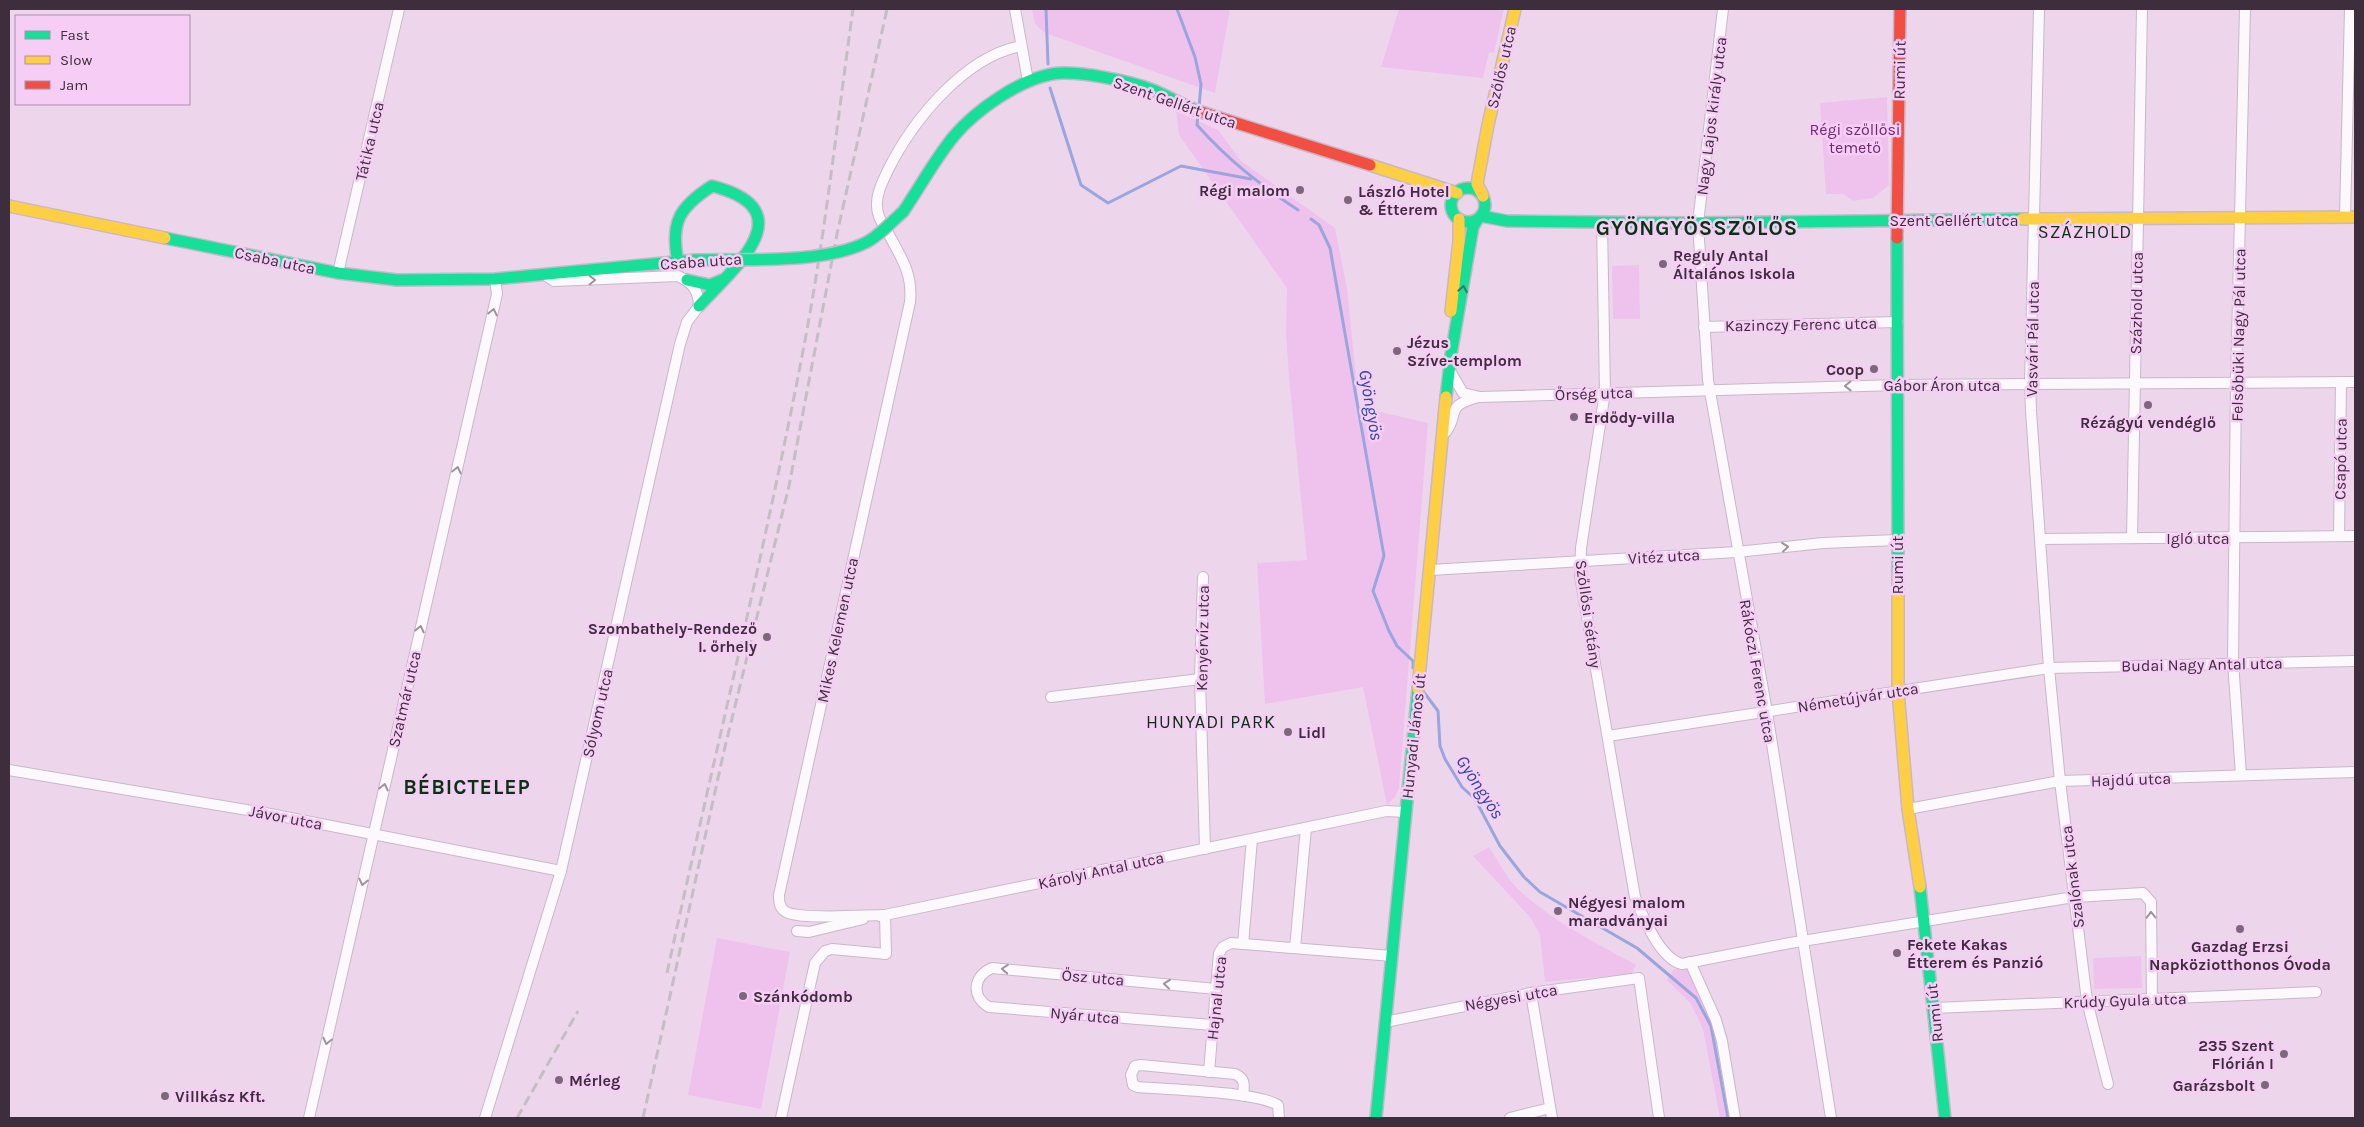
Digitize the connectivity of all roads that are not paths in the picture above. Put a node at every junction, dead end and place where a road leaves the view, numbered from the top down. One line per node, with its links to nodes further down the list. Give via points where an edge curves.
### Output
1 (399, 9): 30 (street, Tátika utca)
2 (1015, 9): 10 (street)
3 (1515, 9): 12 (street, Szőlős utca)
4 (1723, 9): 27 (street, Nagy Lajos király utca)
5 (1900, 9): 24 (street, Rumi út)
6 (2039, 9): 23 (street, Vasvári Pál utca)
7 (2142, 9): 20 (street, Százhold utca)
8 (2245, 9): 21 (street, Felsőbüki Nagy Pál utca)
9 (2350, 9): 18 (street)
10 (1020, 46): 11 (street); 80 (street, Mikes Kelemen utca, via 1004,49 984,60 958,79 931,107 905,140 877,197 880,220 910,278 910,302 779,895 785,912 799,916)
11 (1028, 82): 13 (street, Szent Gellért utca, via 1054,74 1099,76 1152,90 1190,108); 28 (street, Szent Gellért utca, bridge, via 963,125 903,212)
12 (1488, 125): 14 (street, Szőlős utca); 15 (street, Szőlős utca, via 1477,184)
13 (1381, 169): 14 (street, Szent Gellért utca, via 1434,188); 16 (street, Szent Gellért utca)
14 (1461, 191): 15 (street, via 1473,189); 16 (street)
15 (1484, 199): 19 (street, via 1485,209); 25 (street, Szent Gellért utca, via 1508,214)
16 (1451, 205): 22 (street)
17 (9, 206): 30 (street, Csaba utca)
18 (2350, 217): 21 (street, Szent Gellért utca)
19 (1479, 218): 22 (street, via 1468,222); 25 (street, Szent Gellért utca); 38 (street, Hunyadi János út, one-way to 19, via 1474,227)
20 (2138, 218): 21 (street, Szent Gellért utca); 23 (street, Szent Gellért utca); 41 (street, Százhold utca)
21 (2240, 218): 40 (street, Felsőbüki Nagy Pál utca)
22 (1459, 219): 38 (street, Hunyadi János út)
23 (2036, 219): 24 (street, Szent Gellért utca); 44 (street, Vasvári Pál utca)
24 (1896, 220): 27 (street, Szent Gellért utca); 36 (street, Rumi út)
25 (1553, 221): 26 (street, Szent Gellért utca)
26 (1602, 223): 27 (street, Szent Gellért utca); 47 (street, Szőllősi sétány)
27 (1698, 223): 37 (street, Rákóczi Ferenc utca)
28 (856, 248): 29 (street, Csaba utca, bridge, via 794,257)
29 (678, 262): 31 (street, Csaba utca); 34 (street, via 675,230 679,215 691,199 712,186 737,194 748,202 760,229 749,252)
30 (338, 273): 32 (street, Csaba utca, via 397,280)
31 (545, 275): 32 (street, Csaba utca); 33 (street, Csaba utca, one-way to 33, via 554,281 678,276)
32 (495, 279): 75 (street, Szatmár utca, one-way to 32, via 497,294)
33 (687, 280): 34 (street, via 710,285); 35 (street, Csaba utca, via 697,292)
34 (723, 280): 35 (street)
35 (699, 306): 78 (street, Sólyom utca, via 687,322 680,344)
36 (1898, 322): 37 (street, Kazinczy Ferenc utca); 45 (street, Rumi út)
37 (1704, 326): 46 (street, Rákóczi Ferenc utca)
38 (1451, 355): 39 (street, Hunyadi János út)
39 (1449, 369): 48 (street, Őrség utca, via 1463,393); 49 (street, Hunyadi János út)
40 (2236, 381): 41 (street, Gábor Áron utca); 42 (street, Gábor Áron utca); 53 (street, Felsőbüki Nagy Pál utca)
41 (2135, 382): 44 (street, Gábor Áron utca); 52 (street, Százhold utca)
42 (2341, 382): 43 (street, Gábor Áron utca); 50 (street, Csapó utca)
43 (2355, 382)
44 (2030, 384): 45 (street, Gábor Áron utca); 54 (street, Vasvári Pál utca)
45 (1896, 385): 46 (street, Gábor Áron utca, one-way to 46); 55 (street, Rumi út)
46 (1709, 389): 47 (street, Őrség utca); 56 (street, Rákóczi Ferenc utca)
47 (1604, 392): 48 (street, Őrség utca); 57 (street, Szőllősi sétány)
48 (1480, 397): 49 (street, Őrség utca, via 1458,405)
49 (1441, 438): 58 (street, Hunyadi János út)
50 (2338, 536): 51 (street, Igló utca); 53 (street, Igló utca)
51 (2355, 536)
52 (2132, 538): 53 (street, Igló utca); 54 (street, Igló utca)
53 (2236, 538): 61 (street, Felsőbüki Nagy Pál utca)
54 (2041, 539): 62 (street, Vasvári Pál utca)
55 (1898, 540): 56 (street, Vitéz utca, one-way to 55, via 1823,543); 64 (street, Rumi út)
56 (1737, 552): 57 (street, Vitéz utca); 66 (street, Rákóczi Ferenc utca)
57 (1580, 561): 58 (street, Vitéz utca); 67 (street, Szőllősi sétány)
58 (1430, 570): 73 (street, Hunyadi János út)
59 (1203, 577): 63 (street, Kenyérvíz utca)
60 (2355, 661): 61 (street, Budai Nagy Antal utca)
61 (2233, 662): 62 (street, Budai Nagy Antal utca); 70 (street, Felsőbüki Nagy Pál utca)
62 (2049, 668): 64 (street, Németújvár utca); 71 (street, Szalónak utca)
63 (1200, 679): 65 (street); 77 (street, Kenyérvíz utca)
64 (1898, 691): 66 (street, Németújvár utca); 72 (street, Rumi út)
65 (1051, 697)
66 (1767, 712): 67 (street, Németújvár utca); 83 (street, Rákóczi Ferenc utca)
67 (1608, 736): 87 (street, Szőllősi sétány, via 1635,897 1664,954 1674,963)
68 (9, 770): 75 (street, Jávor utca, via 265,813)
69 (2355, 772): 70 (street, Hajdú utca)
70 (2241, 775): 71 (street, Hajdú utca)
71 (2060, 781): 72 (street, Hajdú utca); 79 (street, Szalónak utca)
72 (1908, 809): 81 (street, Rumi út)
73 (1406, 812): 74 (street, Károlyi Antal utca, via 1386,811); 86 (street, Hunyadi János út)
74 (1306, 828): 76 (street, Károlyi Antal utca); 85 (street)
75 (373, 835): 78 (street, Jávor utca); 101 (street, Szatmár utca, one-way to 101)
76 (1252, 839): 77 (street, Károlyi Antal utca); 84 (street, Hajnal utca)
77 (1205, 849): 80 (street, Károlyi Antal utca)
78 (561, 871): 102 (street, Sólyom utca)
79 (2074, 897): 81 (street); 92 (street, one-way to 79, via 2151,902 2148,896 2143,892); 93 (street, Szalónak utca)
80 (885, 915): 82 (street, Károlyi Antal utca, via 809,932); 103 (street, via 886,954 832,949 825,951 815,964)
81 (1925, 922): 83 (street); 94 (street, Rumi út)
82 (797, 931)
83 (1801, 942): 87 (street); 109 (street, Rákóczi Ferenc utca)
84 (1243, 944): 85 (street, Hajnal utca); 89 (street, Hajnal utca, via 1231,943 1222,947)
85 (1296, 948): 86 (street, Hajnal utca)
86 (1392, 956): 95 (street, Hunyadi János út)
87 (1690, 962): 108 (street, via 1718,1027)
88 (977, 981): 89 (street, Ősz utca, one-way to 88, via 992,968 983,972); 96 (street, Nyár utca, via 977,996 989,1007)
89 (1216, 988): 96 (street, Hajnal utca)
90 (1532, 992): 95 (street, Négyesi utca); 100 (street); 107 (street, Négyesi utca, via 1639,978)
91 (2316, 992): 92 (street, Krúdy Gyula utca)
92 (2152, 999): 93 (street, Krúdy Gyula utca)
93 (2086, 1001): 94 (street, Krúdy Gyula utca); 98 (street, Szalónak utca)
94 (1934, 1008): 110 (street, Rumi út)
95 (1385, 1022): 105 (street, Hunyadi János út)
96 (1212, 1025): 97 (street, Hajnal utca)
97 (1209, 1072): 99 (street, via 1242,1077 1245,1082); 99 (street, via 1135,1066 1131,1081 1138,1087)
98 (2108, 1084)
99 (1243, 1096): 104 (street, via 1278,1105)
100 (1551, 1113): 106 (street)
101 (309, 1118)
102 (485, 1118)
103 (782, 1118)
104 (1279, 1118)
105 (1376, 1118)
106 (1510, 1118)
107 (1659, 1118)
108 (1735, 1118)
109 (1831, 1118)
110 (1945, 1118)

